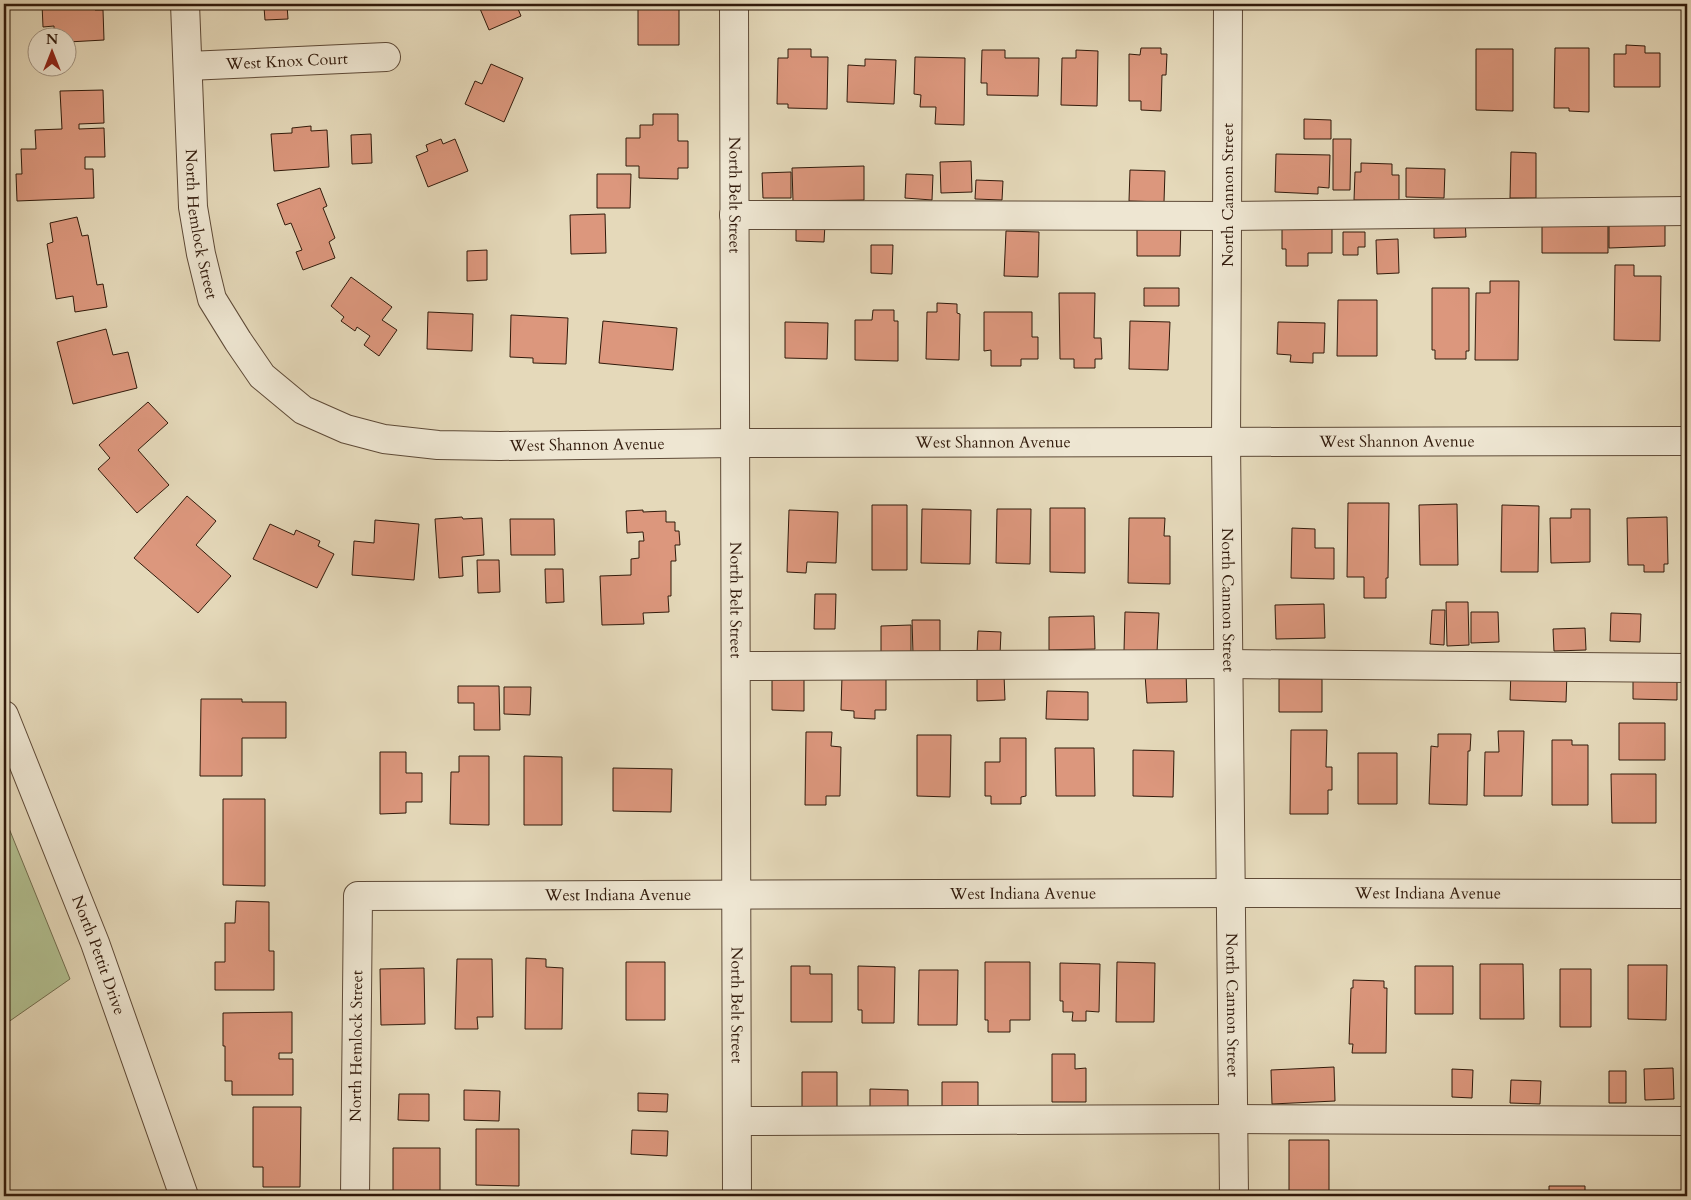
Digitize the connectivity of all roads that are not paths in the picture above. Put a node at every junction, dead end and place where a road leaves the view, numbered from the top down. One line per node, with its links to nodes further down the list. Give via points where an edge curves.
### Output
1 (185, 4): 5 (street, North Hemlock Street)
2 (734, 4): 7 (street, North Belt Street)
3 (1228, 4): 8 (street, North Cannon Street)
4 (386, 57): 5 (street, West Knox Court)
5 (188, 66): 9 (street, North Hemlock Street, via 193,207 212,299 262,376)
6 (1687, 211): 8 (street)
7 (734, 214): 8 (street); 11 (street, North Belt Street)
8 (1228, 216): 12 (street, North Cannon Street)
9 (303, 410): 11 (street, West Shannon Avenue, via 346,429 384,438 438,444)
10 (1687, 441): 12 (street, West Shannon Avenue)
11 (735, 442): 12 (street, West Shannon Avenue); 14 (street, North Belt Street)
12 (1226, 442): 13 (street, North Cannon Street)
13 (1228, 664): 14 (street); 15 (street); 17 (street, North Cannon Street)
14 (736, 666): 19 (street, North Belt Street)
15 (1687, 668)
16 (4, 715): 24 (street, North Pettit Drive, via 95,943)
17 (1230, 894): 18 (street, West Indiana Avenue); 19 (street, West Indiana Avenue); 21 (street, North Cannon Street)
18 (1687, 894)
19 (735, 895): 20 (street, West Indiana Avenue); 22 (street, North Belt Street)
20 (358, 896): 25 (street, North Hemlock Street)
21 (1233, 1119): 22 (street); 23 (street); 27 (street, North Cannon Street)
22 (737, 1121): 26 (street, North Belt Street)
23 (1687, 1121)
24 (184, 1196)
25 (355, 1196)
26 (737, 1196)
27 (1234, 1196)

